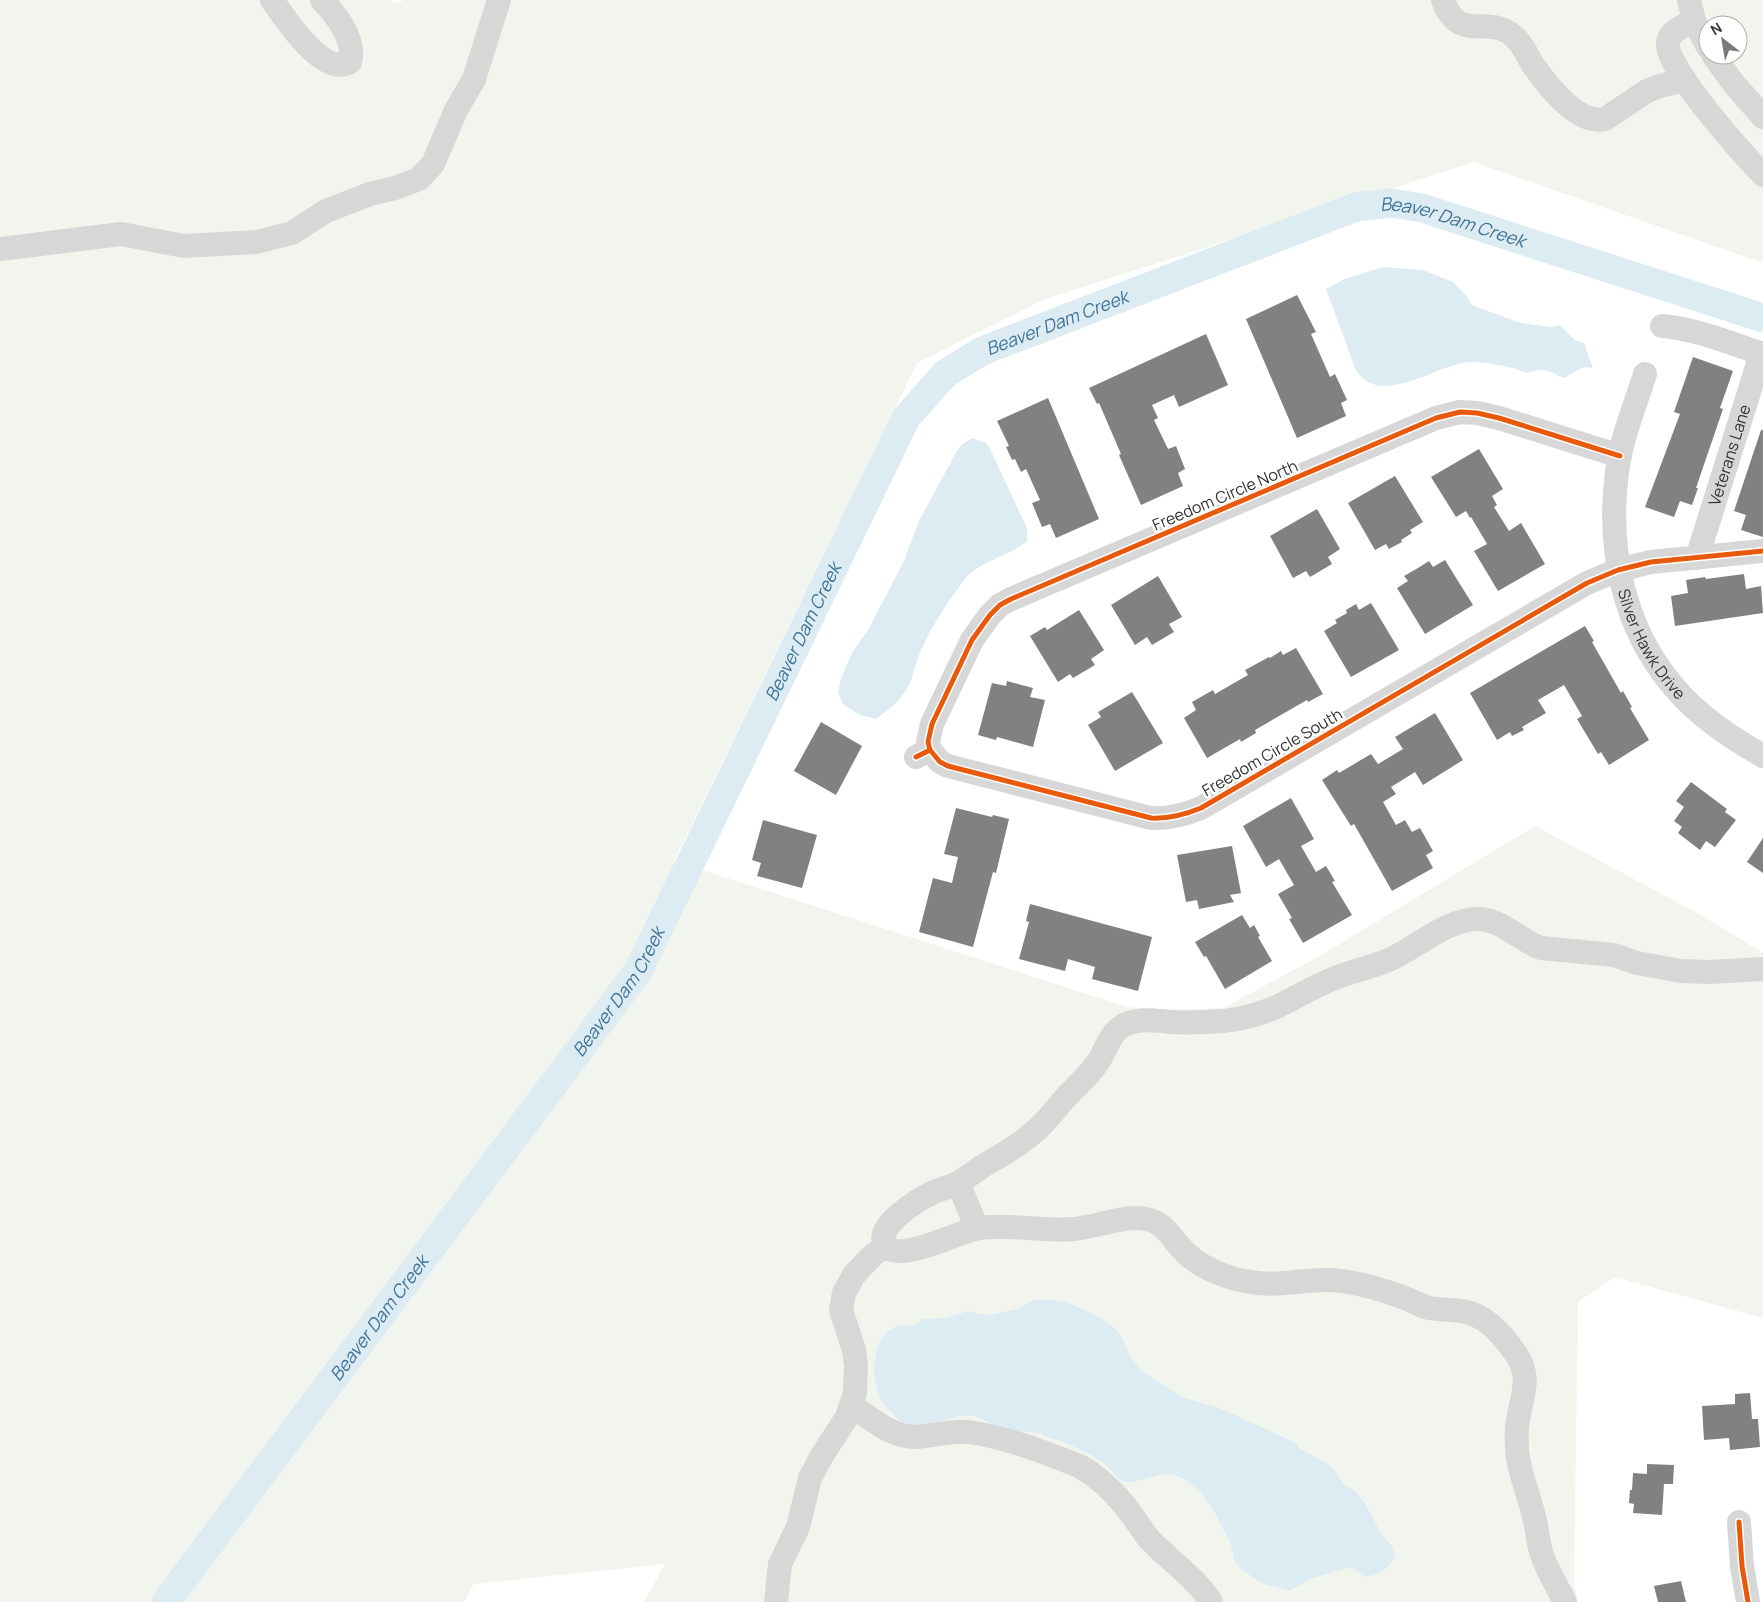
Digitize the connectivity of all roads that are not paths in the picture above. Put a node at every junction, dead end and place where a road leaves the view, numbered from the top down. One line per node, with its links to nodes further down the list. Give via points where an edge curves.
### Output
1 (272, 0): 2 (street, via 316,53 334,64 346,64 351,58 348,38)
2 (322, 0)
3 (499, 0): 11 (street, via 474,79 456,110 433,164 419,178 326,211 292,234 268,240 184,246 121,234)
4 (1443, 0): 8 (street, via 1457,23 1489,25 1515,37 1543,78 1570,107 1586,118 1605,119 1647,91)
5 (1692, 11): 6 (street); 8 (street, via 1668,42 1670,54)
6 (1698, 24)
7 (1720, 65): 9 (street)
8 (1684, 80): 10 (street)
9 (1763, 117)
10 (1763, 175)
11 (0, 249)
12 (1662, 326): 13 (street, via 1701,333)
13 (1762, 354): 17 (street, Veterans Lane)
14 (1645, 374): 15 (street, Silver Hawk Drive)
15 (1620, 456): 18 (street, Silver Hawk Drive, via 1614,525); 19 (street, Freedom Circle North, via 1476,413 1460,412 1436,418 1000,606 972,640 932,724)
16 (1763, 551): 17 (street)
17 (1697, 558): 18 (street, via 1651,562)
18 (1618, 570): 19 (street, Freedom Circle South, via 1587,583 1183,815 1151,818 948,766); 20 (street, Silver Hawk Drive, via 1635,622 1665,677 1706,718)
19 (923, 753)
20 (1763, 756)
21 (1763, 969): 22 (street, via 1681,970 1637,963 1614,955 1553,950 1530,944 1498,923 1470,919 1438,932 1394,957 1329,980 1275,1008 1254,1015 1221,1022 1137,1020 1121,1026 1089,1074 1034,1133)
22 (958, 1183): 23 (street); 24 (street, via 925,1196 904,1210 884,1233)
23 (977, 1228): 24 (street, via 905,1250 892,1251); 29 (street, via 1075,1229 1131,1218 1148,1219 1162,1225 1195,1260 1234,1278 1270,1284 1343,1281 1381,1290 1424,1307 1461,1311 1486,1321 1514,1351 1525,1371 1517,1430 1518,1460 1536,1523 1540,1552)
24 (886, 1246): 25 (street, via 854,1275 841,1301 856,1366)
25 (852, 1406): 27 (street, via 810,1478 798,1526 780,1564); 28 (street, via 900,1436 967,1432 1025,1445 1081,1467 1112,1492 1148,1538)
26 (1739, 1522): 30 (street)
27 (776, 1602)
28 (1211, 1602)
29 (1565, 1602)
30 (1748, 1602)

